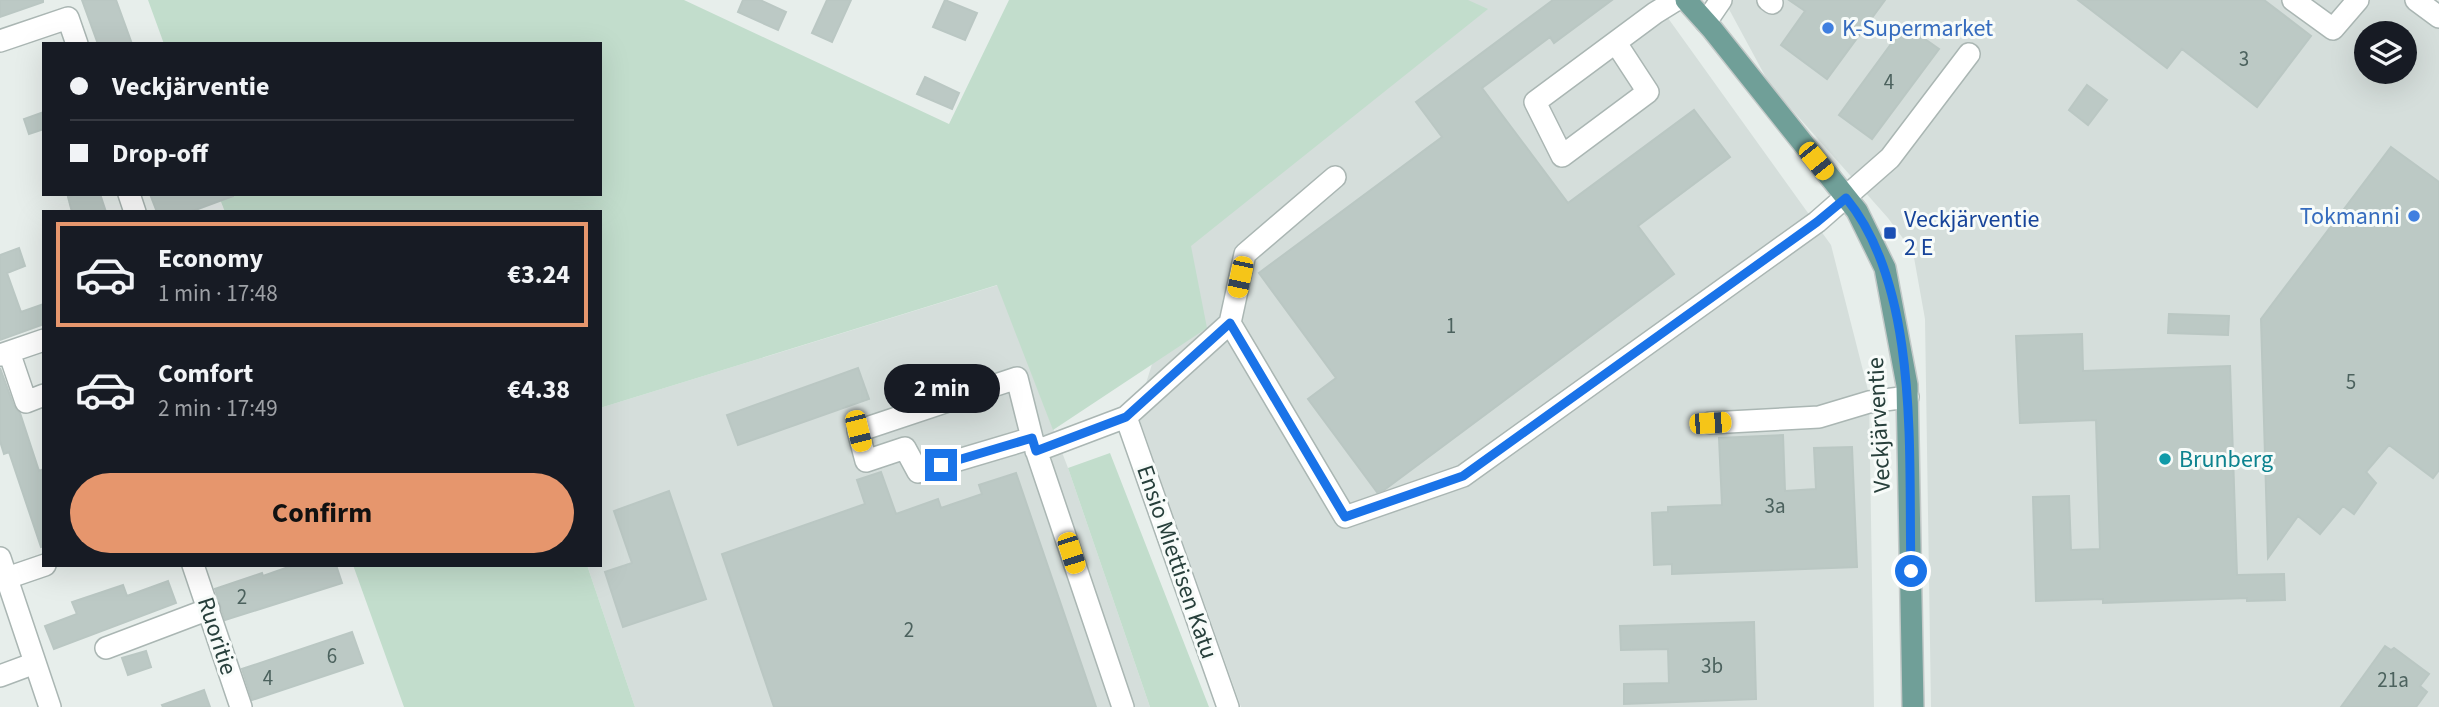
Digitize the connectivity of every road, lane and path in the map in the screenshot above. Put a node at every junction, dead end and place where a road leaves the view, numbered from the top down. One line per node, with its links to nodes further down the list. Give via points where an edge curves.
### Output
1 (1676, 0): 9 (street)
2 (1686, 0): 6 (main road, Veckjärventie)
3 (1721, 0): 6 (street)
4 (2293, 0): 5 (street, via 2333,29)
5 (2358, 0)
6 (1706, 22): 12 (main road, Veckjärventie)
7 (0, 41): 8 (street, via 68,18)
8 (76, 42)
9 (1616, 43): 9 (street, via 1535,102 1563,156 1648,92)
10 (1969, 54): 12 (street, via 1890,158)
11 (1335, 177): 13 (street, via 1245,254)
12 (1846, 198): 13 (street, via 1463,476 1345,517); 17 (main road, Veckjärventie, via 1885,268)
13 (1230, 323): 18 (street)
14 (42, 341): 15 (street)
15 (5, 353): 16 (street, via 26,402)
16 (42, 396)
17 (1908, 397): 19 (street, via 1819,417); 33 (main road, Veckjärventie)
18 (1126, 417): 20 (street); 32 (street, Ensio Miettisen Katu)
19 (1710, 423)
20 (1034, 444): 20 (street, via 918,472 905,448 866,461 858,431 1017,378); 31 (street)
21 (0, 558): 24 (street)
22 (42, 566): 24 (street)
23 (194, 567): 25 (street, Ruoritie)
24 (8, 578): 27 (street)
25 (209, 609): 26 (street); 30 (street, Ruoritie)
26 (106, 648)
27 (35, 663): 28 (street); 29 (street)
28 (0, 676)
29 (50, 707)
30 (241, 707)
31 (1123, 707)
32 (1228, 707)
33 (1913, 707)

